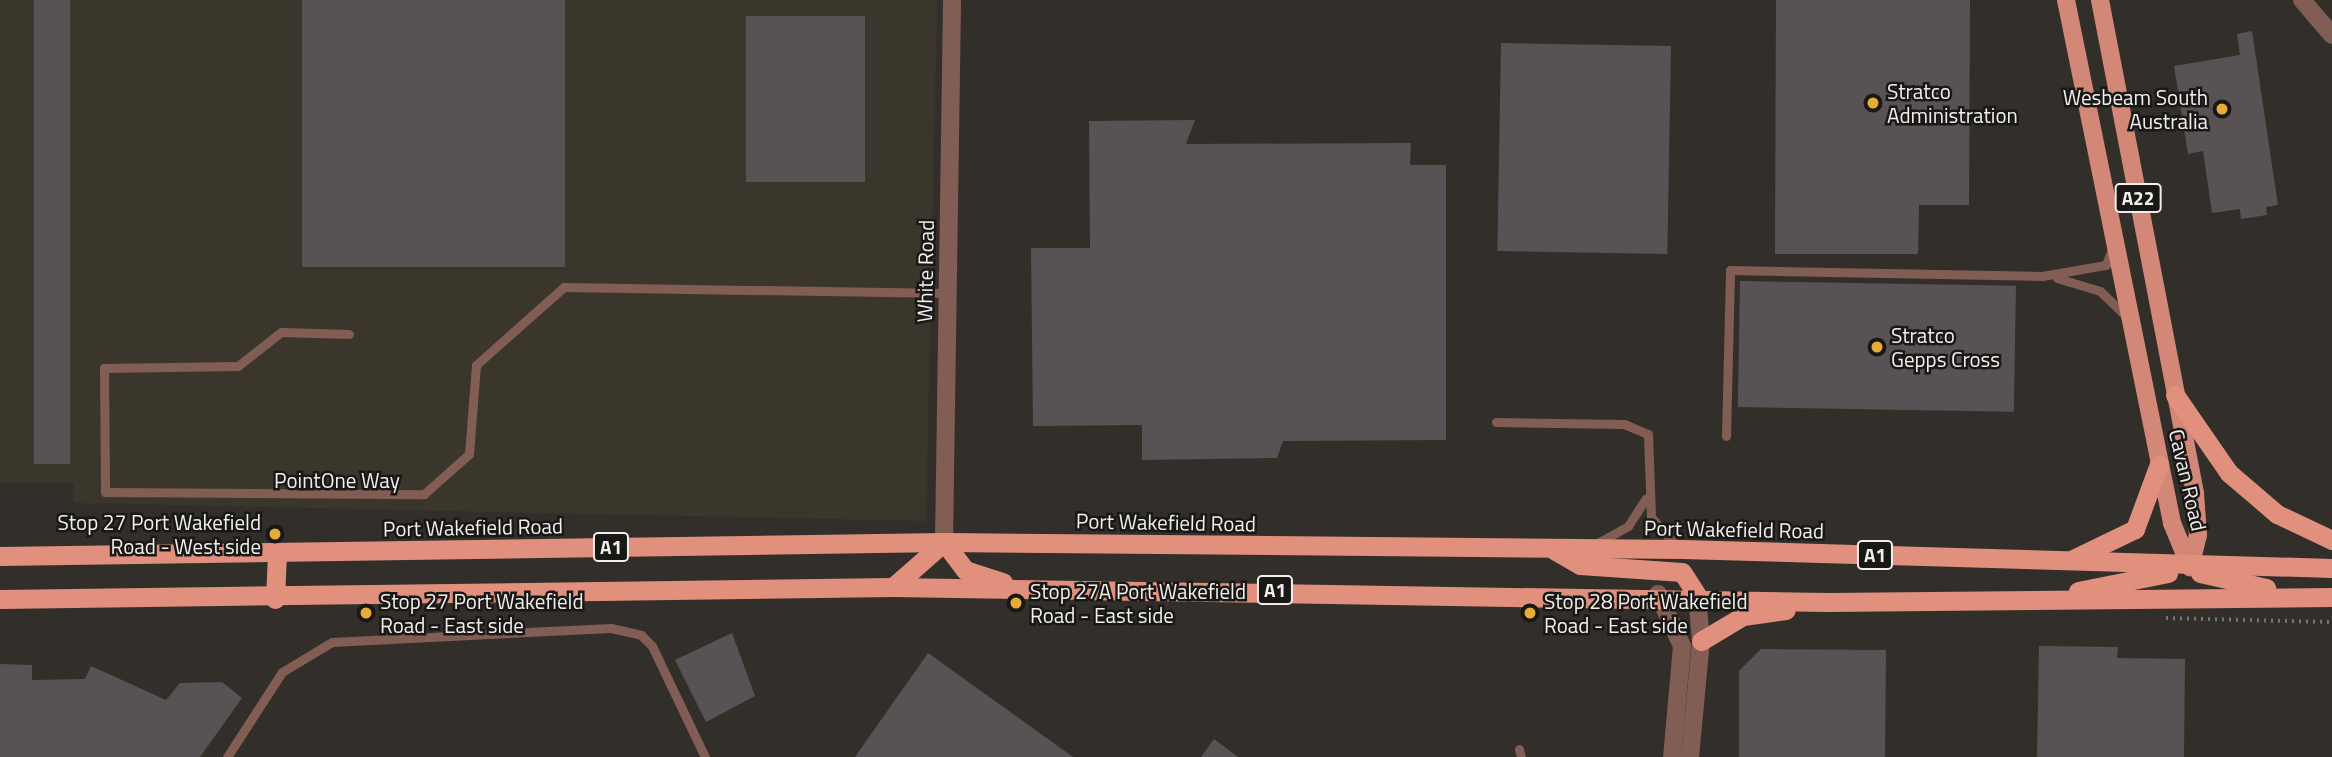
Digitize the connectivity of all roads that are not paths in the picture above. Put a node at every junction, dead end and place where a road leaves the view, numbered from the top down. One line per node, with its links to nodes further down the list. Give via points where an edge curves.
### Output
1 (952, 0): 8 (street, White Road)
2 (2066, 0): 6 (main road, Cavan Road / A22)
3 (2100, 0): 11 (main road, Cavan Road / A22)
4 (2302, 0): 5 (street)
5 (2332, 35)
6 (2115, 241): 7 (lane, via 2106,265); 9 (main road, Cavan Road / A22)
7 (2042, 276): 9 (lane, via 2100,291); 13 (lane, via 1730,270)
8 (947, 293): 10 (lane, PointOne Way, via 564,287 476,365 469,454 424,495 105,492 104,368 232,367 281,332); 17 (street, White Road)
9 (2131, 321): 14 (main road, Cavan Road / A22)
10 (349, 334)
11 (2175, 395): 16 (highway, via 2229,474 2277,514); 24 (main road, Cavan Road, via 2198,526)
12 (1496, 422): 15 (lane, via 1624,424 1648,434)
13 (1726, 436)
14 (2159, 464): 23 (highway, via 2135,529); 24 (main road, Cavan Road / A22, via 2174,531)
15 (1647, 496): 19 (lane, via 1628,526); 20 (lane, via 1660,533)
16 (2332, 540)
17 (944, 542): 18 (highway, Port Wakefield Road / A1); 21 (highway, Port Wakefield Road / A1); 26 (highway); 27 (highway, via 965,570)
18 (1552, 549): 19 (highway, Port Wakefield Road / A1); 29 (highway, via 1580,565 1682,572)
19 (1586, 550): 20 (highway, Port Wakefield Road / A1)
20 (1682, 550): 23 (highway, Port Wakefield Road / A1)
21 (277, 553): 22 (highway, Port Wakefield Road / A1); 32 (highway)
22 (0, 556)
23 (2068, 561): 24 (highway, Port Wakefield Road / A1)
24 (2190, 567): 25 (highway, Port Wakefield Road / A1); 30 (highway, via 2227,582); 34 (highway)
25 (2332, 568)
26 (893, 587): 27 (highway, A1); 32 (highway, A1)
27 (1018, 587): 28 (highway, A1)
28 (1658, 594): 29 (highway, A1); 38 (street, via 1682,646)
29 (1697, 595): 33 (highway, A1); 35 (street)
30 (2325, 597): 34 (highway, A1)
31 (0, 599): 32 (highway, A1)
32 (275, 599)
33 (1828, 601): 34 (highway, A1); 35 (highway, via 1751,613)
34 (2007, 602)
35 (1701, 641): 39 (street)
36 (228, 757): 37 (lane, via 282,672 332,642 611,628 640,635 652,646 680,692)
37 (705, 757)
38 (1672, 757)
39 (1690, 757)

